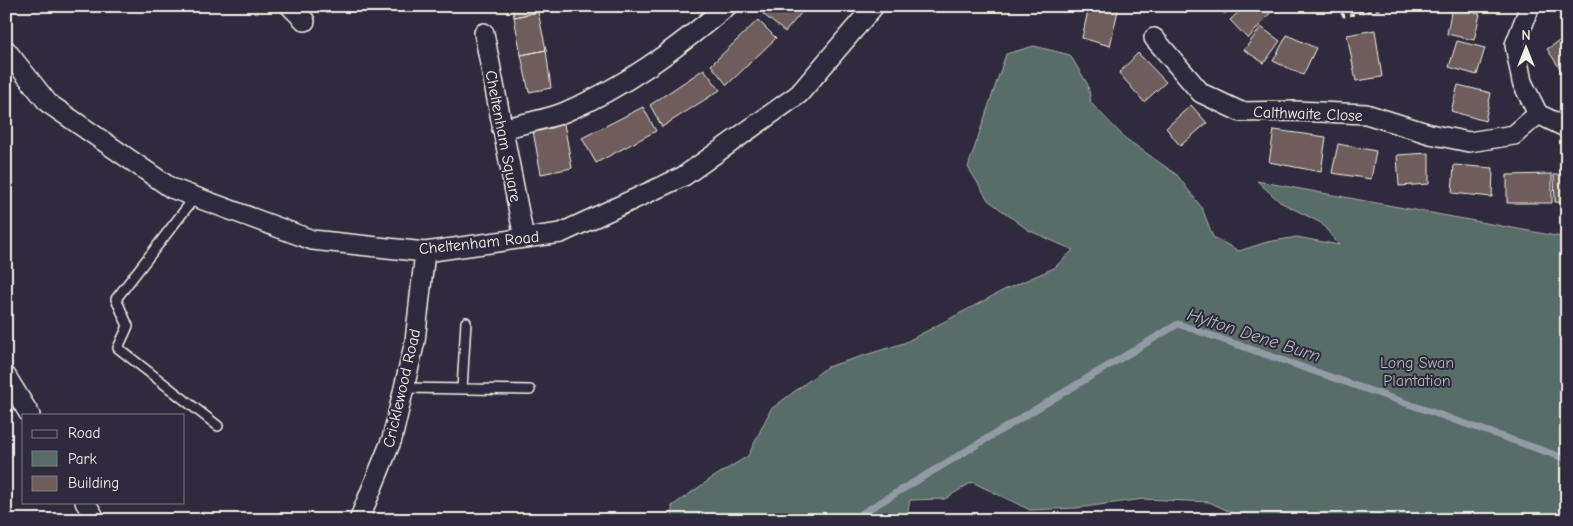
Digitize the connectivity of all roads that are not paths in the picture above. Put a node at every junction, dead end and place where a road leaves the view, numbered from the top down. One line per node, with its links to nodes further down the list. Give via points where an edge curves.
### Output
1 (290, 6): 5 (street)
2 (727, 6): 11 (street, via 684,42 625,82 564,113)
3 (874, 6): 13 (street, Cheltenham Road, via 799,94 684,176 561,233)
4 (1530, 6): 9 (street, via 1515,45 1522,82)
5 (305, 21)
6 (484, 33): 11 (street, Cheltenham Square)
7 (1154, 38): 9 (street, Calthwaite Close, via 1201,93 1241,112 1366,114 1430,134 1469,142 1514,134)
8 (6, 50): 12 (street, Cheltenham Road, via 48,103 171,188)
9 (1538, 114): 10 (street)
10 (1567, 128)
11 (502, 129): 13 (street, Cheltenham Square)
12 (195, 197): 14 (street, Cheltenham Road, via 312,240); 21 (lane, via 116,299 128,326 118,348)
13 (524, 238): 14 (street, Cheltenham Road)
14 (425, 252): 17 (street, Cricklewood Road, via 415,341)
15 (466, 322): 18 (lane)
16 (6, 376): 20 (street)
17 (404, 388): 18 (lane); 24 (street, Cricklewood Road, via 392,439)
18 (462, 389): 19 (lane)
19 (530, 390)
20 (29, 414)
21 (218, 426)
22 (86, 504): 23 (street)
23 (96, 520)
24 (359, 520)

